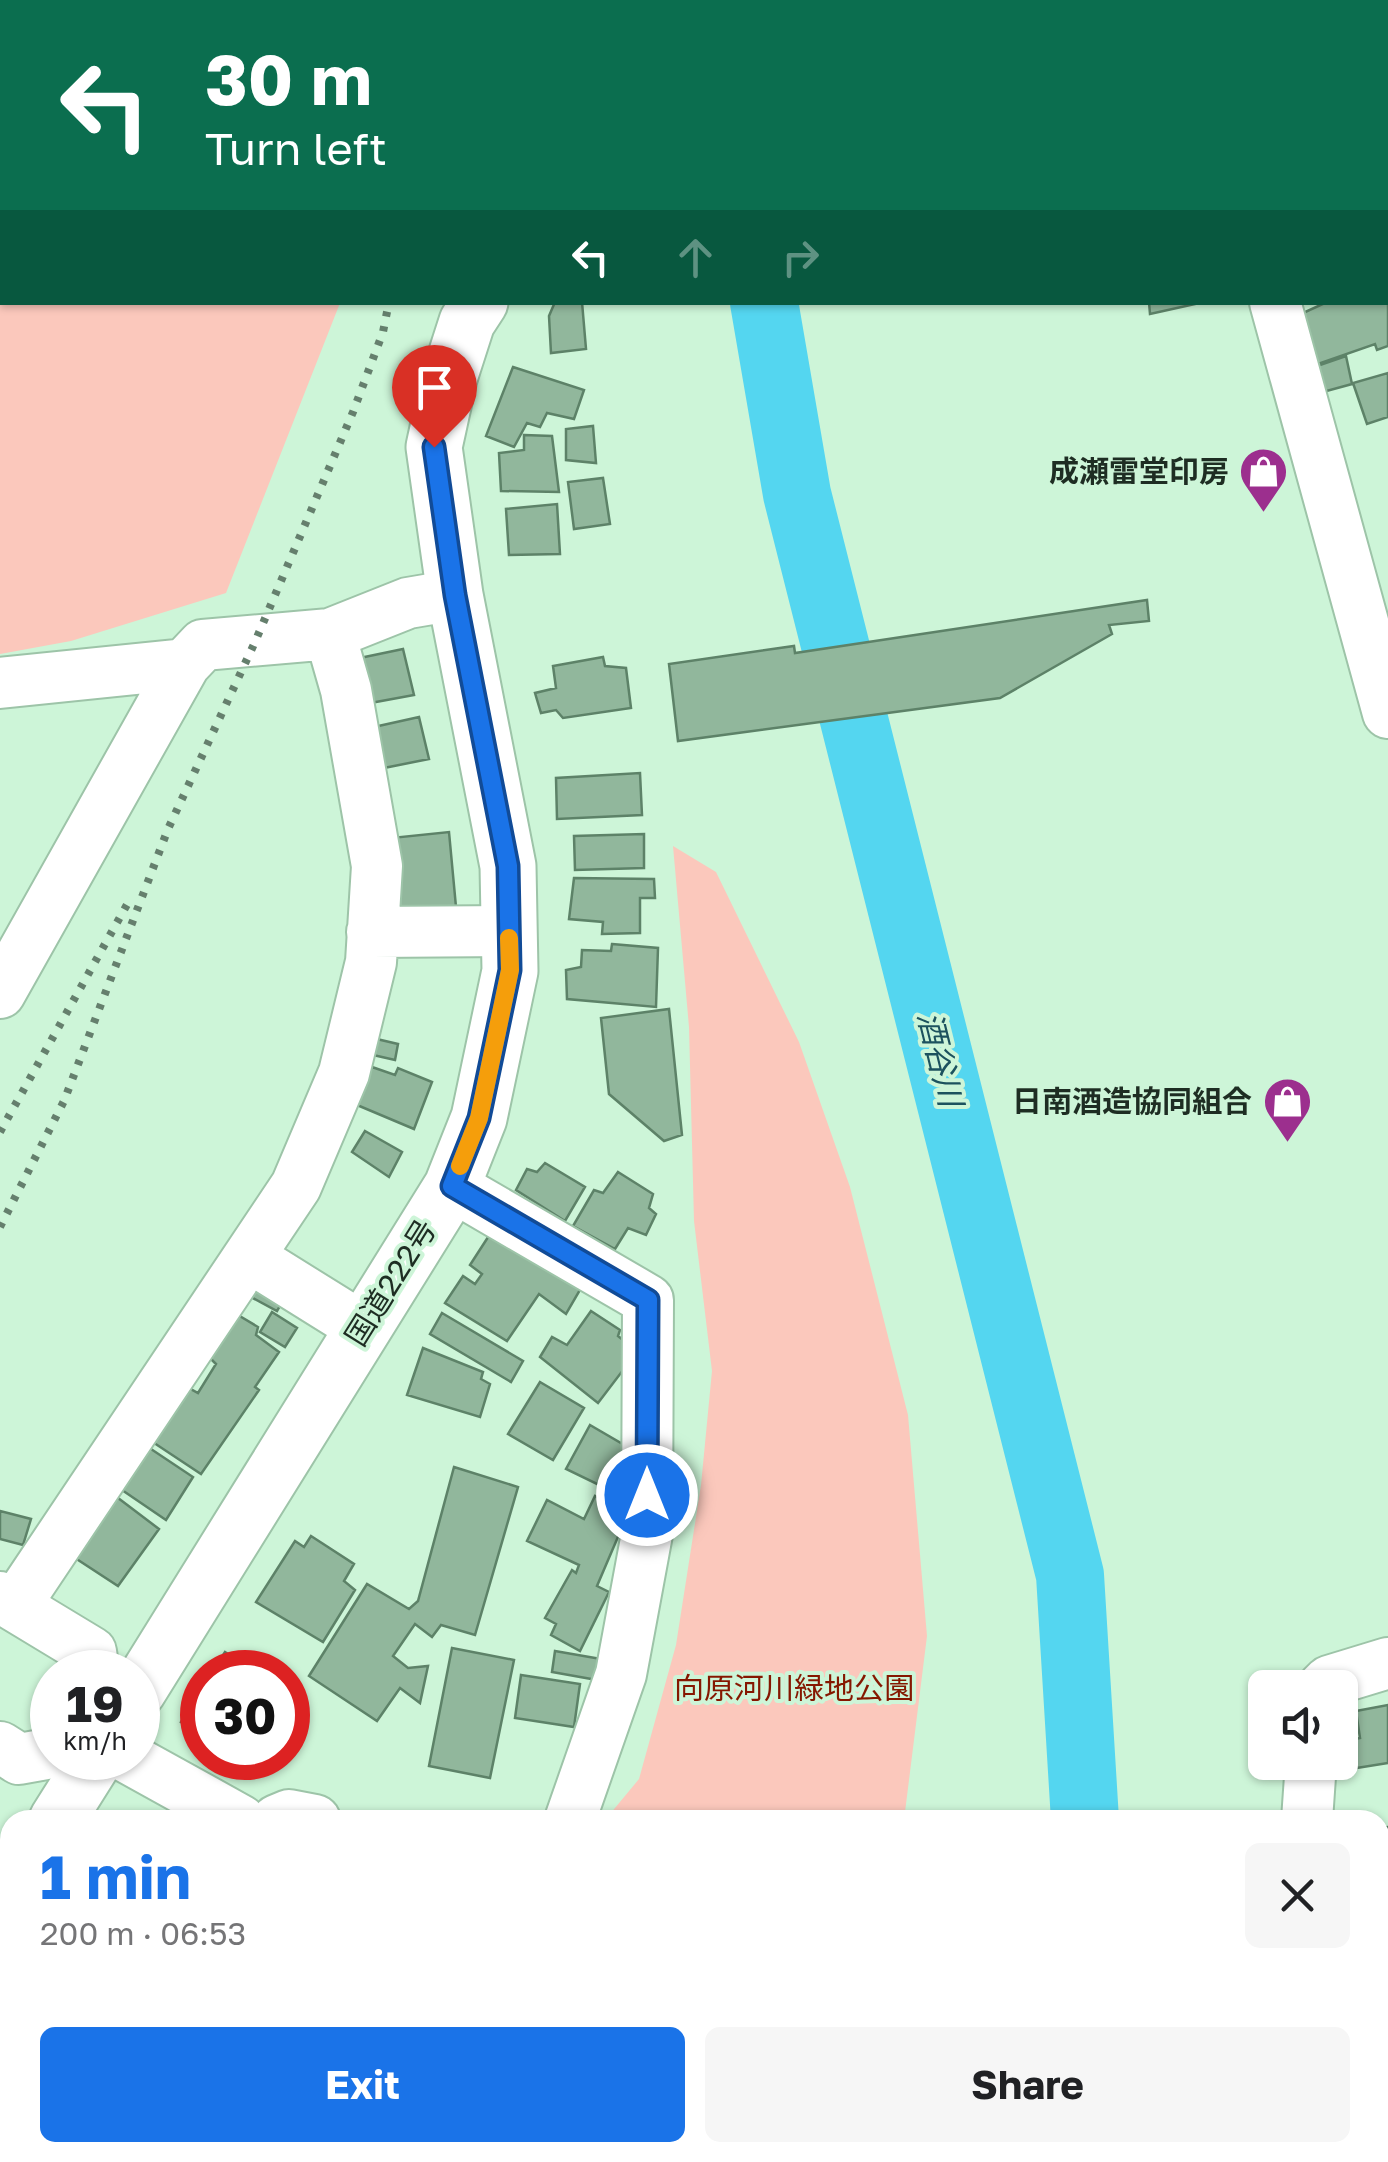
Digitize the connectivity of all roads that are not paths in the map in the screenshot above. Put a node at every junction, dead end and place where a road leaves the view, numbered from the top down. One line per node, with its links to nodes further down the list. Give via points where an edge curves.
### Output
1 (478, 305): 3 (highway, 国道222号, via 449,378 434,447)
2 (1276, 305): 7 (street)
3 (455, 595): 4 (street, via 408,603); 8 (highway, 国道222号, via 508,866)
4 (330, 634): 5 (street, via 203,644); 9 (street, via 377,866)
5 (185, 664): 6 (street); 10 (street)
6 (0, 682)
7 (1388, 712)
8 (509, 931): 9 (street); 11 (highway, 国道222号, via 510,970 479,1118)
9 (372, 932): 12 (street, via 344,1073 296,1186)
10 (0, 993)
11 (452, 1186): 13 (highway, 国道222号); 26 (street, via 648,1300 647,1534 621,1674)
12 (249, 1257): 13 (street); 14 (street)
13 (363, 1328): 16 (highway, 国道222号)
14 (8, 1600): 15 (street)
15 (87, 1650)
16 (160, 1656)
17 (1388, 1663): 18 (street)
18 (1358, 1672)
19 (0, 1747): 20 (street, via 19,1759)
20 (30, 1757)
21 (160, 1776): 25 (street)
22 (82, 1780): 24 (highway)
23 (1310, 1780): 27 (street)
24 (63, 1810)
25 (222, 1810)
26 (573, 1810)
27 (1308, 1810)

